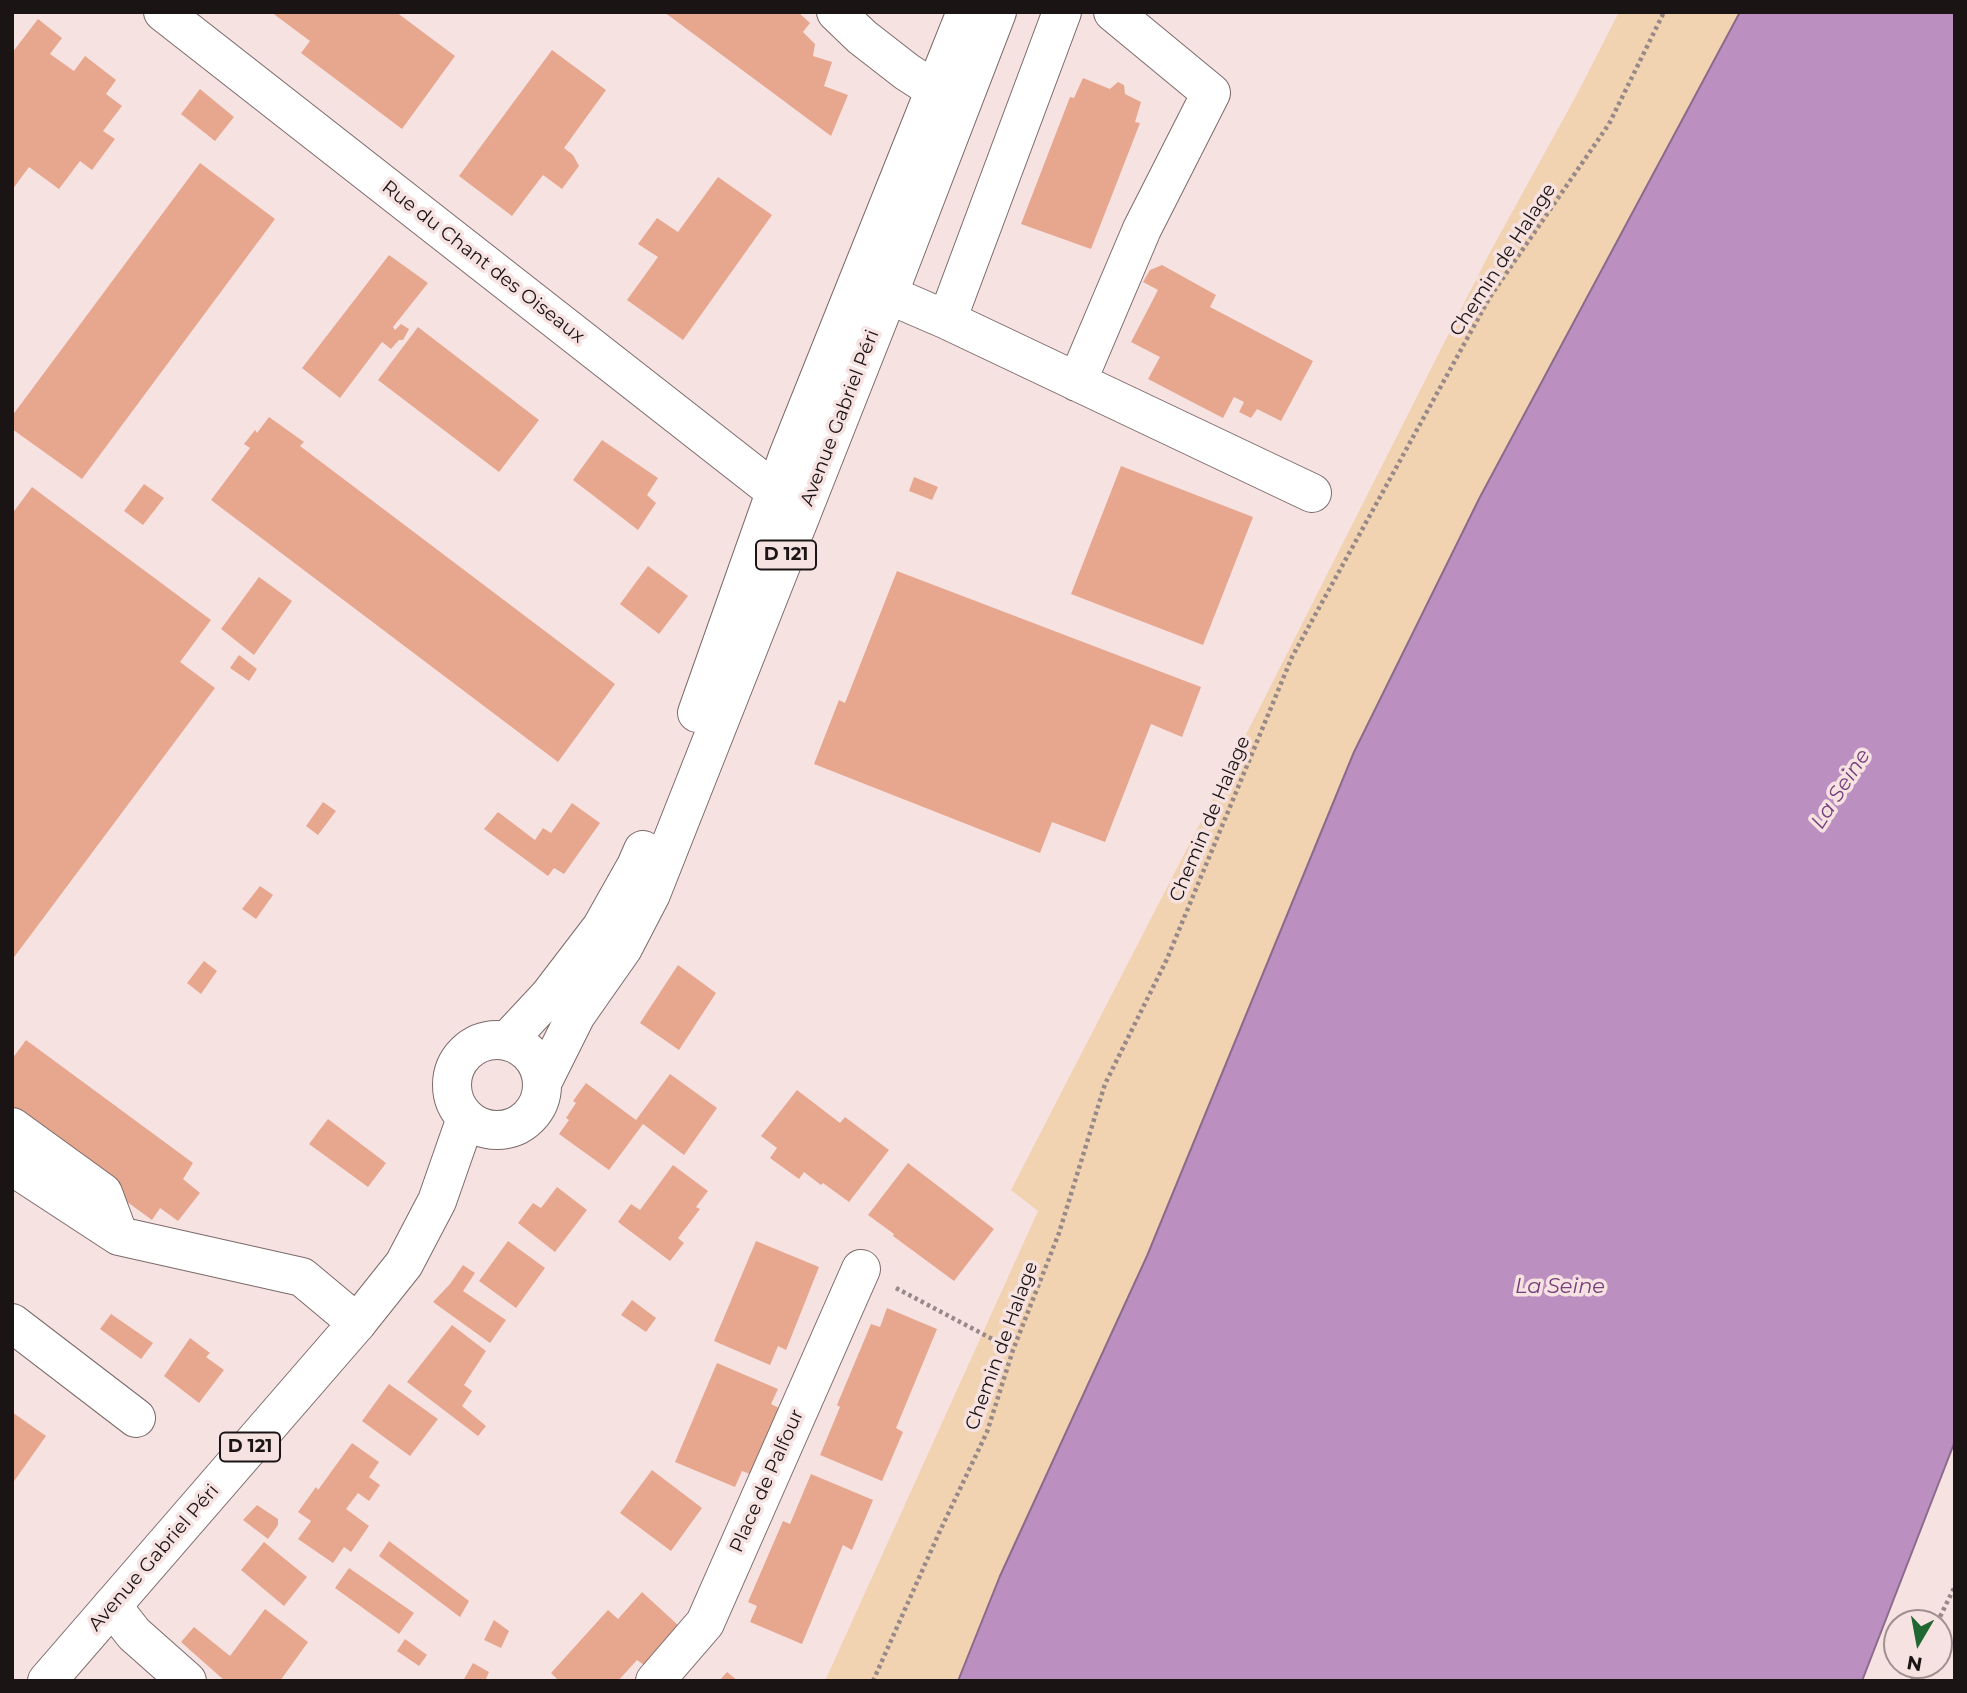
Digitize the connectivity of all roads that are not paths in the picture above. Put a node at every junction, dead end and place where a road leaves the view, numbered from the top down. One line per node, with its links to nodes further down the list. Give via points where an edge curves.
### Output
1 (163, 12): 12 (main road, Rue du Chant des Oiseaux)
2 (836, 12): 7 (main road, via 907,72)
3 (966, 12): 7 (main road, Avenue Gabriel Péri / D 121)
4 (996, 12): 7 (main road, Avenue Gabriel Péri / D 121)
5 (1062, 12): 9 (main road)
6 (1113, 12): 10 (main road, via 1211,93 1142,229)
7 (949, 96): 8 (main road, Avenue Gabriel Péri / D 121)
8 (873, 289): 9 (main road); 12 (main road, Avenue Gabriel Péri / D 121)
9 (947, 320): 10 (main road)
10 (1077, 382): 11 (main road)
11 (1312, 493)
12 (790, 500): 13 (main road, Avenue Gabriel Péri / D 121, via 636,866 601,928 549,996); 14 (main road, Avenue Gabriel Péri / D 121, via 651,894)
13 (506, 1041): 14 (main road, via 530,1054); 15 (main road, via 480,1043 460,1058 453,1077 453,1098)
14 (542, 1081): 17 (main road, Avenue Gabriel Péri, via 530,1117)
15 (466, 1118): 17 (main road, via 490,1130); 19 (main road, Avenue Gabriel Péri / D 121)
16 (12, 1127): 20 (main road, via 103,1193)
17 (506, 1130): 19 (main road, Avenue Gabriel Péri / D 121)
18 (12, 1166): 20 (main road)
19 (437, 1201): 23 (main road, Avenue Gabriel Péri / D 121, via 404,1264)
20 (119, 1236): 23 (main road, via 302,1277)
21 (860, 1269): 28 (main road, Place de Palfour, via 705,1623)
22 (12, 1323): 24 (main road)
23 (357, 1323): 25 (main road, Avenue Gabriel Péri / D 121)
24 (136, 1418)
25 (112, 1606): 26 (main road, Avenue Gabriel Péri / D 121); 27 (main road, via 134,1634)
26 (47, 1681)
27 (187, 1681)
28 (655, 1681)

